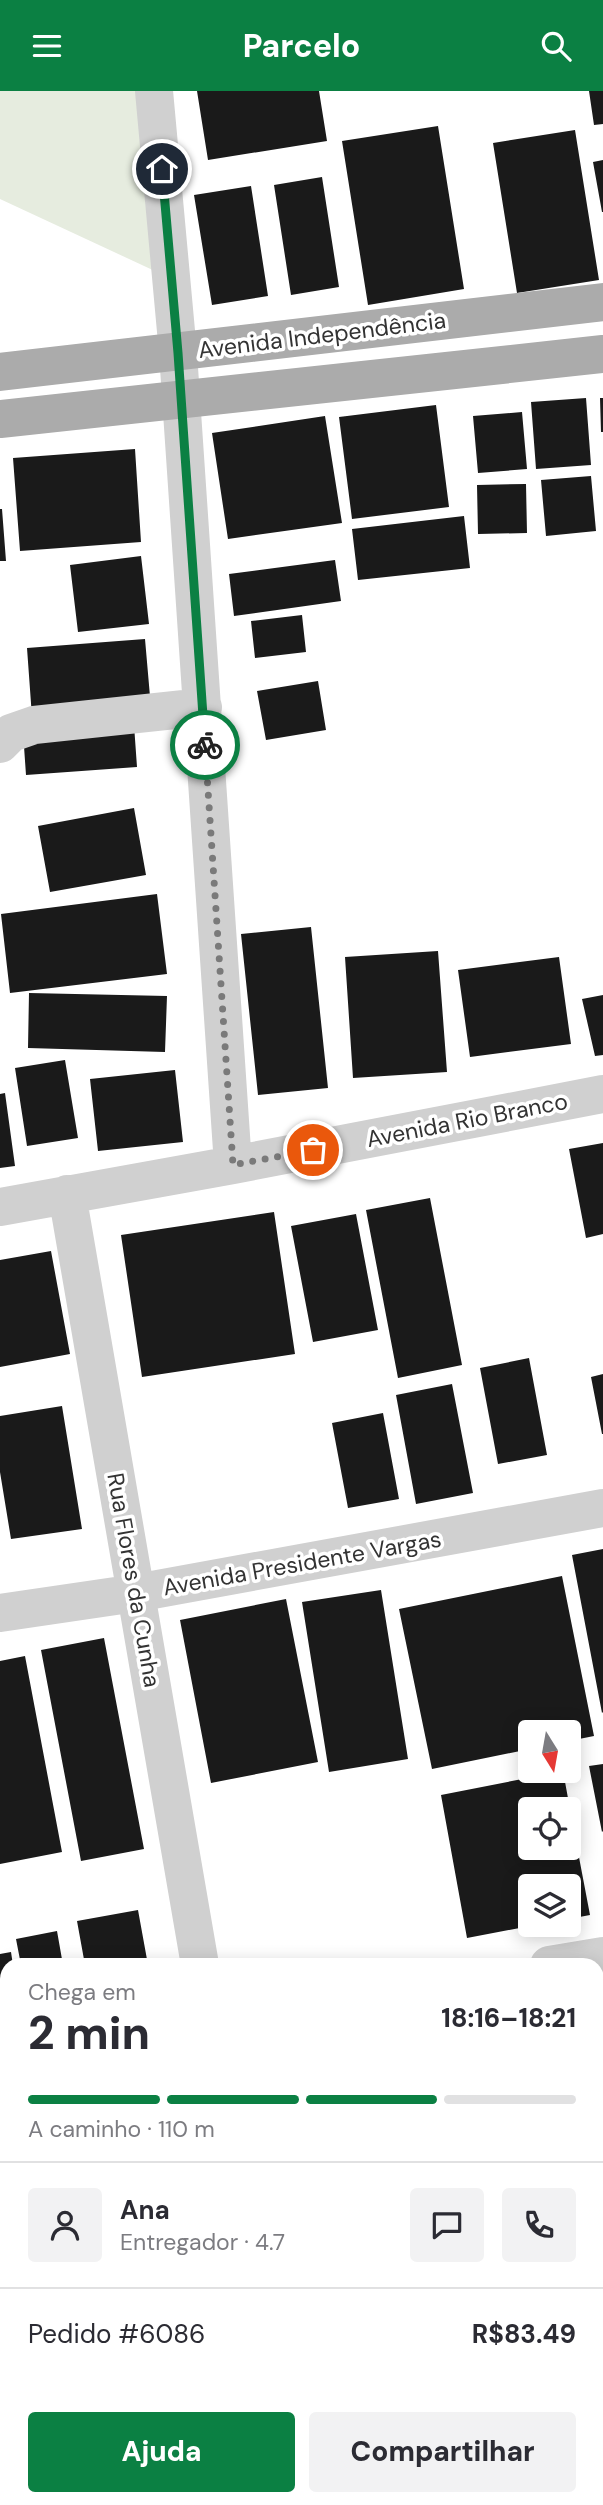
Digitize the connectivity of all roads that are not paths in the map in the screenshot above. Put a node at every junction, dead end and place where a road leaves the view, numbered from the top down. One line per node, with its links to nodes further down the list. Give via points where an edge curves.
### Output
1 (154, 91): 3 (street)
2 (603, 302): 3 (main road, Avenida Independência)
3 (178, 353): 5 (main road, Avenida Independência); 6 (street)
4 (603, 355): 6 (main road, Avenida Independência)
5 (0, 372)
6 (180, 400): 7 (main road, Avenida Independência); 8 (street)
7 (0, 419)
8 (202, 707): 9 (street, via 34,725 11,733); 11 (street)
9 (0, 744)
10 (603, 1094): 11 (street, Avenida Rio Branco)
11 (233, 1165): 12 (street, Avenida Rio Branco)
12 (67, 1194): 13 (street, Avenida Rio Branco); 15 (street, Rua Flores da Cunha)
13 (0, 1206)
14 (603, 1507): 15 (street, Avenida Presidente Vargas)
15 (136, 1593): 16 (street, Avenida Presidente Vargas); 17 (street, Rua Flores da Cunha)
16 (0, 1613)
17 (199, 1958)

